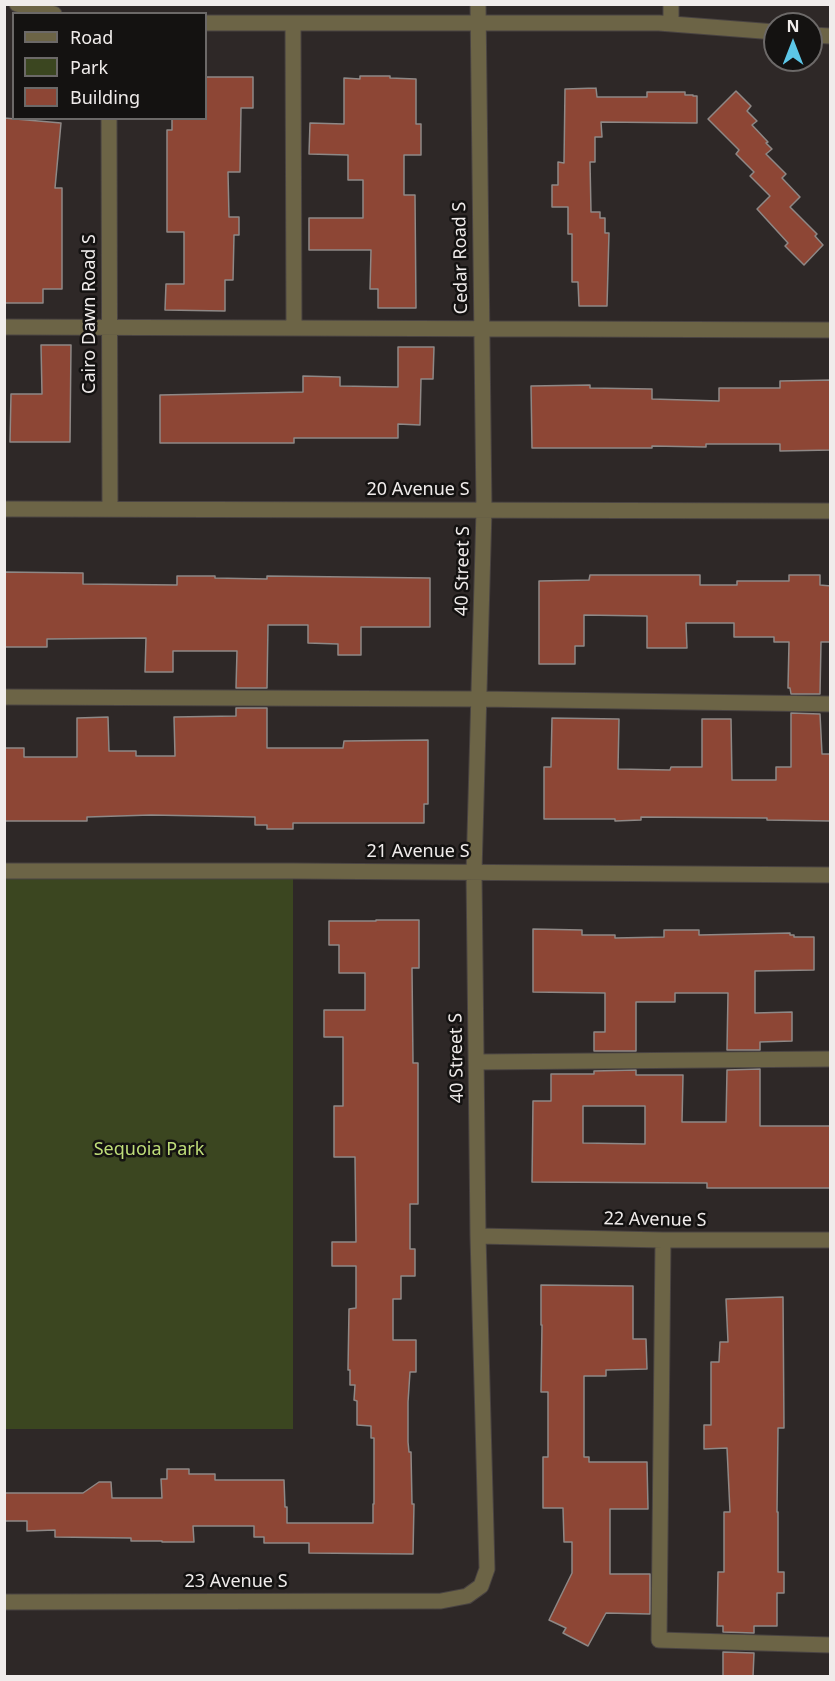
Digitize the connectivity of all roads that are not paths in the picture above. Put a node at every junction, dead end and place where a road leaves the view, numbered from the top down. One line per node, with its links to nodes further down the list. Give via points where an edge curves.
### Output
1 (17, 4): 4 (street)
2 (478, 4): 7 (street, Cedar Road S)
3 (671, 4): 8 (street)
4 (47, 12)
5 (207, 23): 6 (street)
6 (293, 23): 7 (street); 13 (street)
7 (478, 23): 8 (street); 14 (street, Cedar Road S)
8 (671, 24): 9 (street)
9 (763, 31)
10 (109, 120): 12 (street, Cairo Dawn Road S)
11 (4, 327): 12 (street)
12 (110, 328): 13 (street); 17 (street, Cairo Dawn Road S)
13 (294, 328): 14 (street)
14 (482, 328): 15 (street); 18 (street, Cedar Road S)
15 (831, 330)
16 (4, 509): 17 (street, 20 Avenue S)
17 (110, 509): 18 (street, 20 Avenue S)
18 (484, 510): 19 (street, 20 Avenue S); 21 (street, 40 Street S)
19 (831, 511)
20 (4, 697): 21 (street)
21 (479, 699): 22 (street); 24 (street, 40 Street S)
22 (831, 704)
23 (4, 871): 24 (street, 21 Avenue S)
24 (474, 872): 25 (street, 21 Avenue S); 27 (street, 40 Street S)
25 (831, 875)
26 (831, 1059): 27 (street)
27 (477, 1062): 28 (street, 40 Street S)
28 (478, 1236): 29 (street, 22 Avenue S); 31 (street, 40 Street S, via 488,1569 481,1586)
29 (663, 1240): 30 (street, 22 Avenue S); 33 (street, via 659,1640)
30 (831, 1240)
31 (467, 1596): 32 (street, 23 Avenue S, via 441,1601)
32 (4, 1602)
33 (831, 1645)

